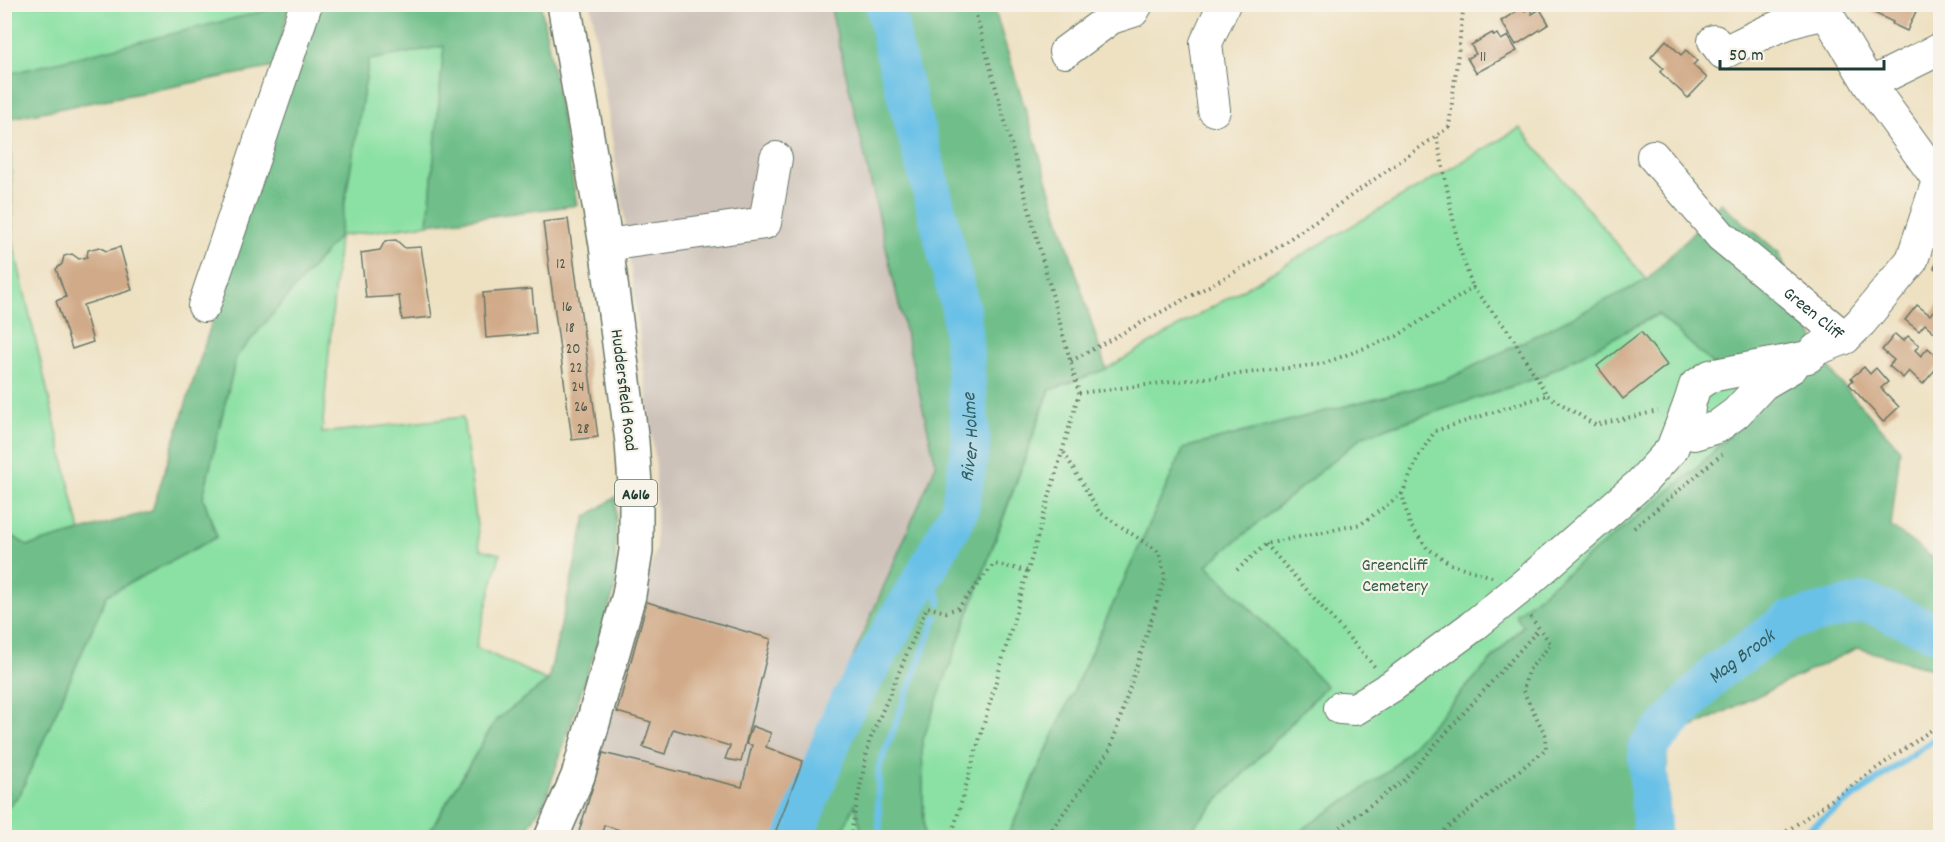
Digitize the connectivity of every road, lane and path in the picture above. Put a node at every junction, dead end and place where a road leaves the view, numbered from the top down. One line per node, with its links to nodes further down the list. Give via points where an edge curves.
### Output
1 (306, 4): 19 (street)
2 (564, 4): 17 (main road, Huddersfield Road / A616)
3 (973, 4): 22 (path)
4 (1137, 4): 10 (street, via 1133,11 1111,18)
5 (1224, 4): 12 (street, via 1206,43)
6 (1464, 4): 13 (path, via 1449,127)
7 (1824, 9): 8 (street, via 1777,25 1723,53); 11 (street, Green Cliff)
8 (1714, 41)
9 (1941, 49): 11 (street)
10 (1065, 52)
11 (1869, 84): 16 (street, Green Cliff)
12 (1214, 110)
13 (1437, 137): 18 (path, via 1458,244); 22 (path, via 1268,254)
14 (1653, 156): 20 (street, Green Cliff, via 1721,236)
15 (776, 158): 17 (street, via 765,223)
16 (1939, 181): 20 (street, Green Cliff, via 1912,260)
17 (606, 245): 38 (main road, Huddersfield Road / A616, via 632,442 636,551 629,595)
18 (1473, 288): 23 (path, via 1397,336 1322,364); 24 (path, via 1509,332)
19 (204, 306)
20 (1845, 338): 21 (street, via 1817,349)
21 (1808, 357): 25 (street, via 1710,376 1695,386); 25 (street, via 1763,384 1717,427 1694,434 1688,425)
22 (1071, 361): 23 (path)
23 (1079, 393): 26 (path)
24 (1547, 394): 25 (path, via 1595,425); 28 (path, via 1435,431)
25 (1689, 405): 33 (street, via 1672,448)
26 (1062, 451): 32 (path); 41 (path, via 1099,512 1159,552 1165,577 1110,750)
27 (1725, 452): 29 (path)
28 (1402, 494): 30 (path, via 1361,524); 33 (path, via 1410,525 1427,548 1451,564)
29 (1626, 534)
30 (1266, 544): 31 (path); 35 (path)
31 (1237, 570)
32 (1028, 572): 39 (path, via 994,564 958,608 946,612 927,607 869,742); 40 (path)
33 (1531, 597): 34 (path, via 1528,616); 35 (street, via 1473,626)
34 (1538, 630): 42 (path, via 1403,781); 43 (path, via 1551,644 1528,671 1522,691 1545,734 1546,749)
35 (1392, 686): 36 (street, via 1355,709)
36 (1340, 708)
37 (1941, 724): 44 (path)
38 (559, 834)
39 (850, 837)
40 (951, 837)
41 (1045, 837)
42 (1326, 837)
43 (1435, 837)
44 (1777, 837)

